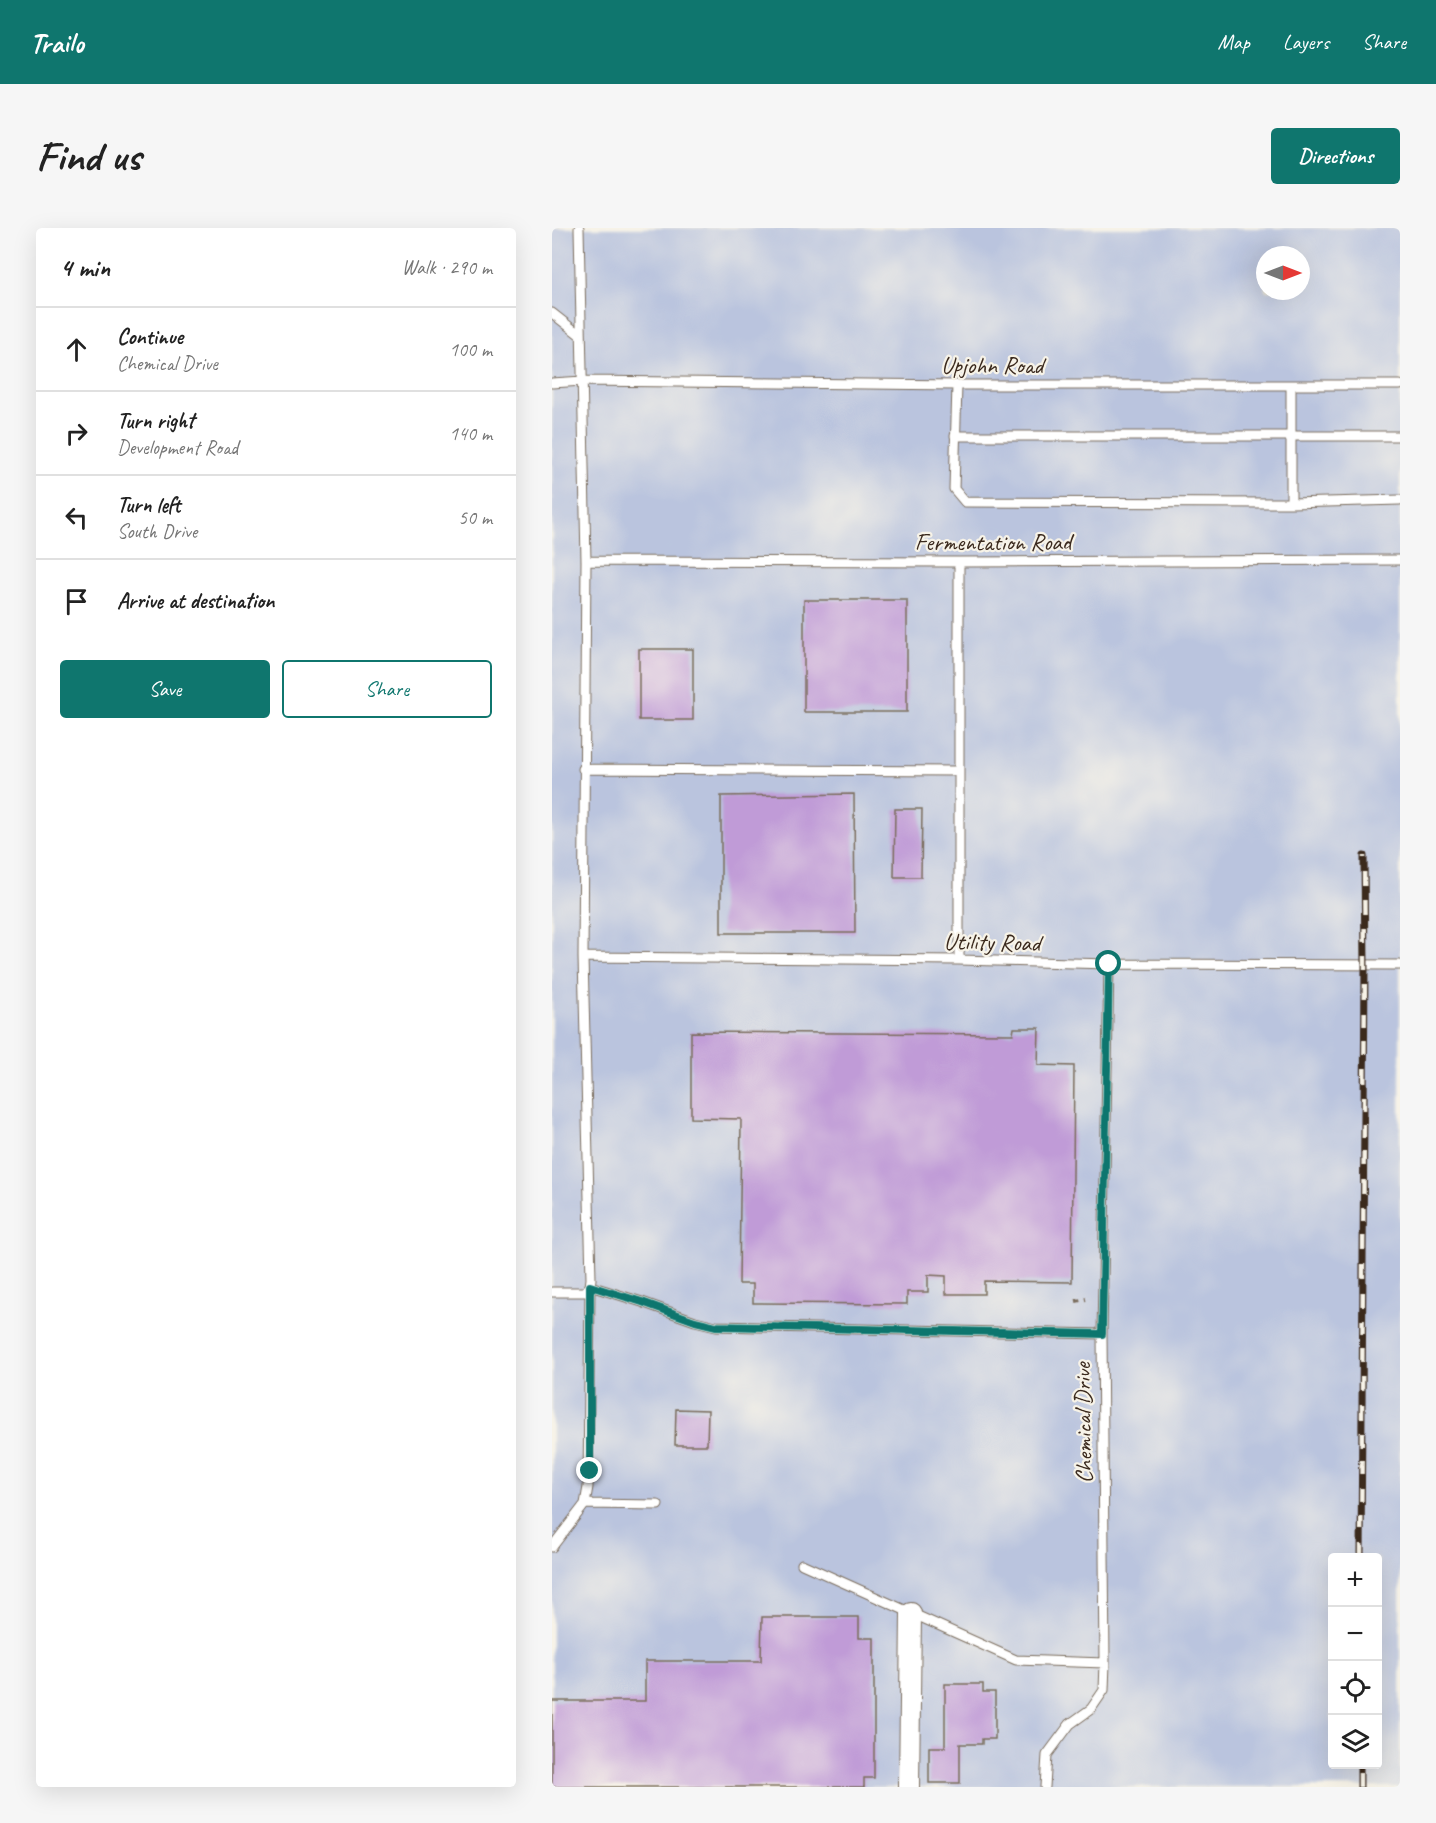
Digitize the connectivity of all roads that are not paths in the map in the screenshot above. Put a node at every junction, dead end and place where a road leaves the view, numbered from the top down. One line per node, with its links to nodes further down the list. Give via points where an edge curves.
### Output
1 (579, 228): 3 (lane)
2 (552, 313): 3 (lane)
3 (580, 335): 4 (lane)
4 (583, 381): 5 (lane, Upjohn Road); 6 (lane, Upjohn Road); 15 (lane)
5 (552, 383)
6 (957, 385): 7 (lane, Upjohn Road); 9 (lane)
7 (1291, 385): 8 (lane, Upjohn Road); 11 (lane)
8 (1400, 385)
9 (955, 436): 11 (lane); 13 (lane, via 954,489 965,502)
10 (1400, 436): 11 (lane)
11 (1291, 437): 13 (lane)
12 (1400, 500): 13 (lane)
13 (1291, 503)
14 (1400, 560): 16 (lane, Fermentation Road)
15 (586, 561): 16 (lane, Fermentation Road); 17 (lane)
16 (959, 562): 18 (lane)
17 (583, 769): 18 (lane); 19 (lane)
18 (959, 771): 20 (lane)
19 (583, 957): 20 (lane, Utility Road); 23 (lane)
20 (959, 960): 21 (lane, Utility Road)
21 (1109, 964): 22 (lane, Utility Road); 25 (lane, Chemical Drive)
22 (1400, 965)
23 (590, 1286): 24 (lane, via 585,1292); 25 (lane, via 716,1326); 26 (lane, via 590,1471)
24 (552, 1292)
25 (1102, 1334): 31 (lane, Chemical Drive)
26 (585, 1504): 27 (lane); 28 (lane)
27 (658, 1505)
28 (552, 1547)
29 (802, 1564): 30 (lane)
30 (911, 1613): 31 (lane, via 1016,1660); 32 (street)
31 (1105, 1663): 33 (lane, Chemical Drive, via 1104,1690 1090,1709 1070,1724 1047,1755)
32 (909, 1787)
33 (1046, 1787)

